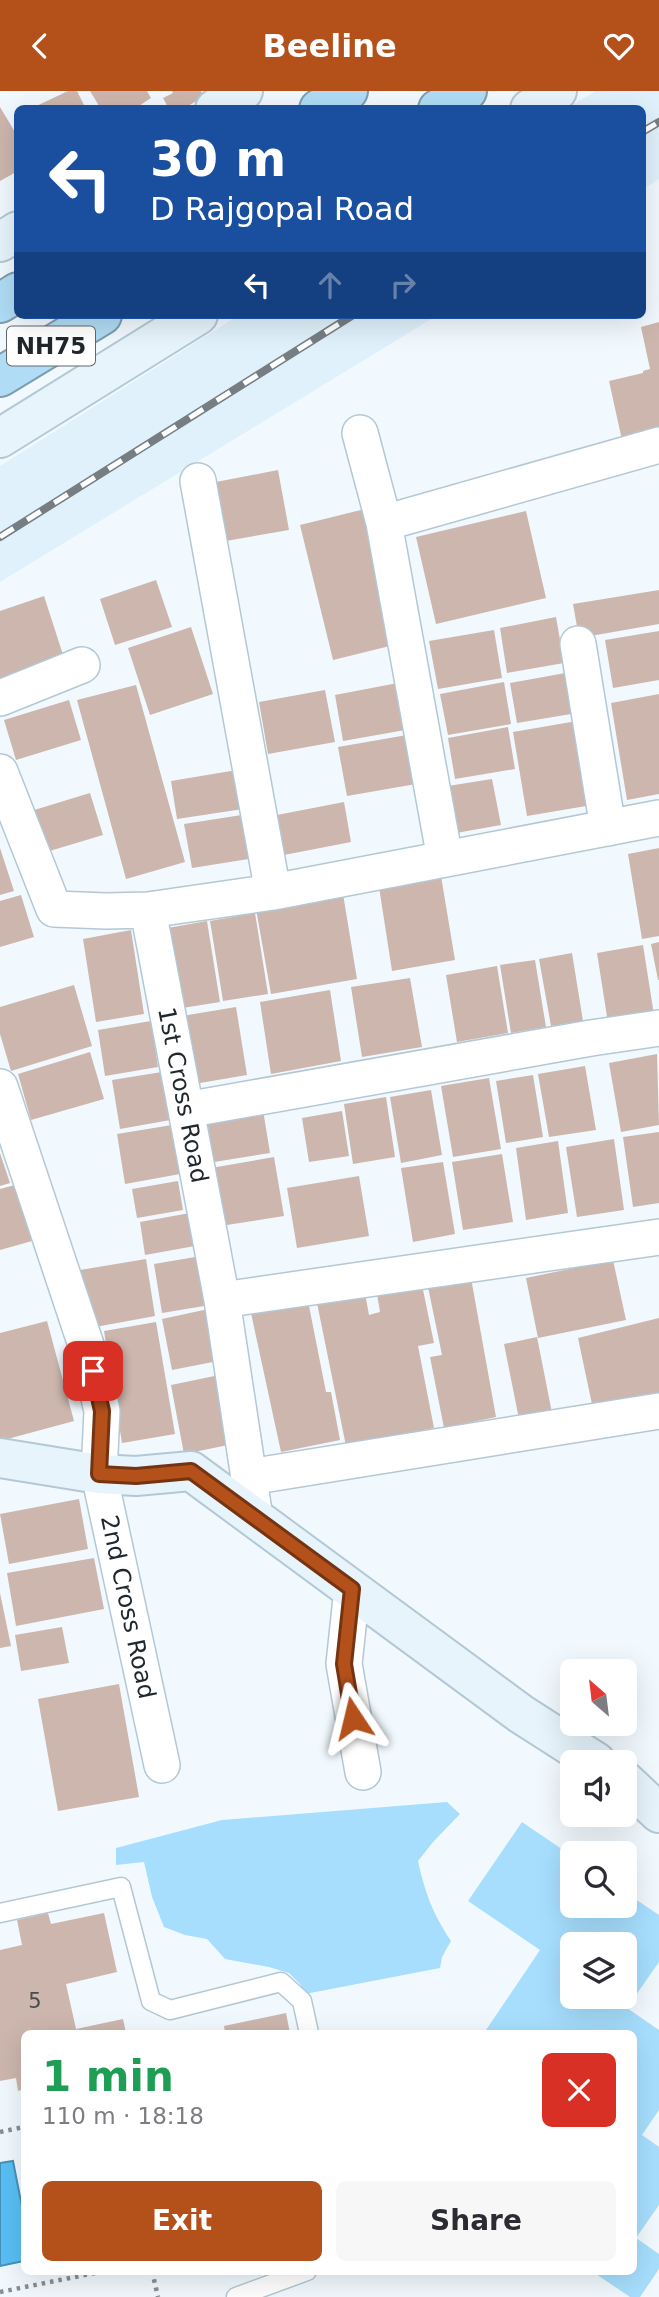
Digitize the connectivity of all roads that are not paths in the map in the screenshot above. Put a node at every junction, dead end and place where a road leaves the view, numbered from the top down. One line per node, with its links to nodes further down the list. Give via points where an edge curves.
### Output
1 (243, 91): 5 (street)
2 (348, 91): 6 (highway)
3 (467, 91): 7 (highway)
4 (557, 91): 8 (street)
5 (221, 105)
6 (325, 105)
7 (444, 105)
8 (536, 105)
9 (95, 319): 11 (highway, NH75)
10 (192, 319): 13 (street)
11 (0, 377)
12 (360, 433): 16 (street)
13 (0, 438)
14 (659, 445): 16 (street)
15 (198, 481): 24 (street)
16 (384, 523): 23 (street)
17 (578, 644): 22 (street)
18 (82, 665): 19 (street)
19 (0, 698)
20 (0, 772): 25 (street, via 54,909)
21 (659, 818): 22 (street)
22 (608, 828): 23 (street)
23 (445, 859): 24 (street)
24 (273, 892): 25 (street)
25 (148, 910): 28 (street, 1st Cross Road)
26 (659, 1028): 28 (street)
27 (0, 1087): 33 (street, 2nd Cross Road, via 88,1351 102,1411)
28 (186, 1111): 30 (street, 1st Cross Road)
29 (659, 1237): 30 (street)
30 (222, 1300): 34 (street, 1st Cross Road)
31 (659, 1411): 34 (street)
32 (0, 1458): 33 (street)
33 (99, 1474): 35 (street, via 191,1471); 38 (street, 2nd Cross Road)
34 (249, 1477): 35 (street, 1st Cross Road)
35 (255, 1518): 36 (street)
36 (352, 1589): 37 (street); 39 (street, via 344,1664)
37 (577, 1750)
38 (162, 1765)
39 (363, 1772)
40 (637, 1792): 41 (street)
41 (659, 1813)
42 (0, 1913): 43 (lane, via 121,1887 151,2001 170,2010 281,1982 302,2001)
43 (308, 2030)
44 (296, 2275): 45 (lane)
45 (236, 2297)

